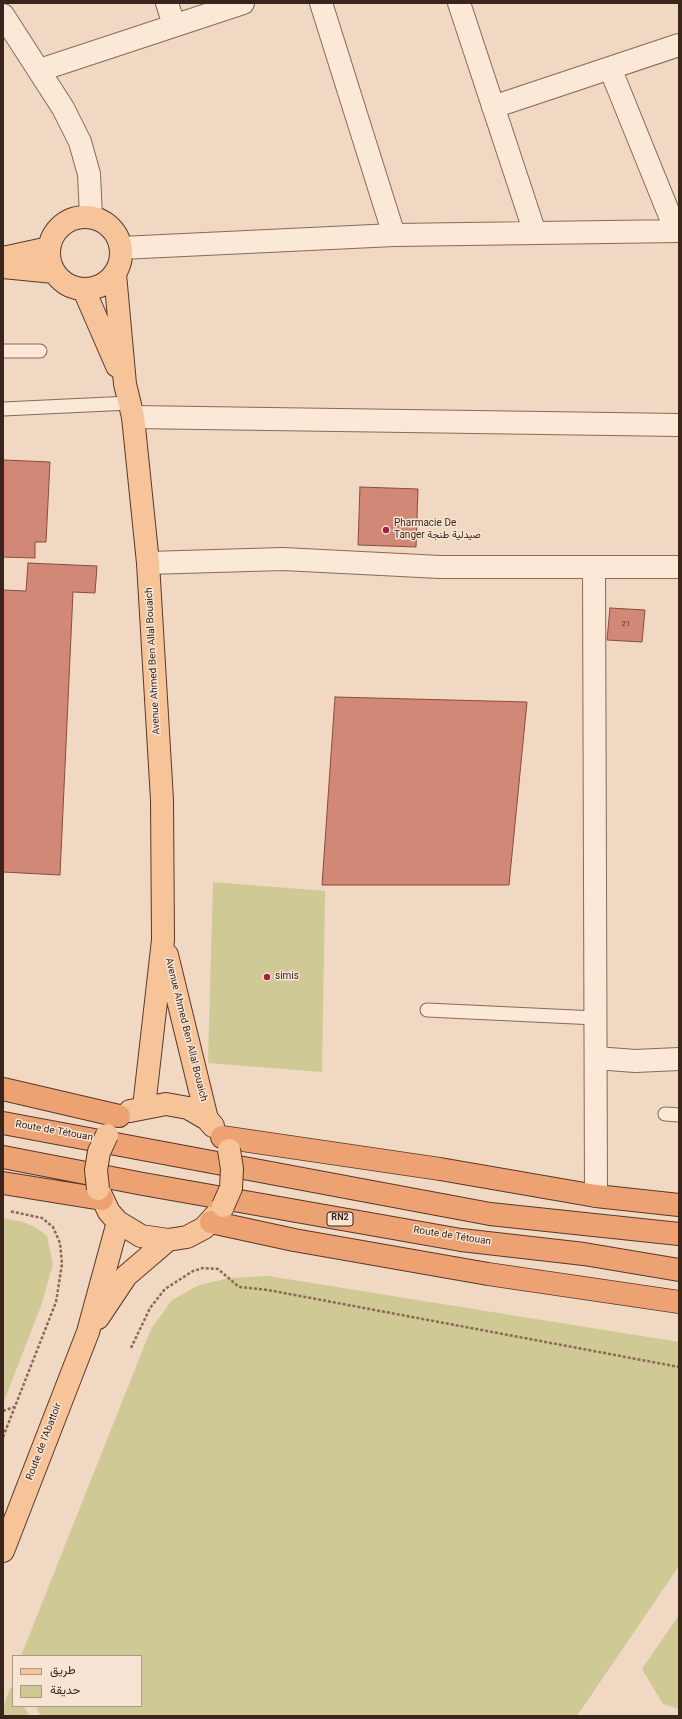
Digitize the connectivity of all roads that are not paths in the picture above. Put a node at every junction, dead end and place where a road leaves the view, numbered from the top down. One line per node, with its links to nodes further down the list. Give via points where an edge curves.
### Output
1 (167, 3): 6 (street)
2 (243, 3): 6 (street)
3 (321, 3): 14 (street)
4 (459, 3): 10 (street)
5 (3, 15): 9 (street)
6 (174, 25): 9 (street)
7 (679, 45): 8 (street)
8 (610, 68): 10 (street); 12 (street)
9 (40, 70): 11 (street, via 64,108 80,142 89,174)
10 (493, 107): 13 (street)
11 (91, 217): 15 (main road, via 74,219 59,227 52,237); 16 (main road, via 111,228 118,237)
12 (678, 231): 13 (street)
13 (535, 234): 14 (street)
14 (394, 236): 16 (street)
15 (49, 248): 17 (main road); 19 (main road, via 49,261)
16 (121, 248): 20 (main road, via 120,260)
17 (3, 258)
18 (3, 267): 19 (main road)
19 (54, 272): 21 (main road, via 62,282)
20 (114, 274): 21 (main road, via 101,285); 24 (main road, Avenue Ahmed Ben Allal Bouaich)
21 (84, 290): 24 (main road, Avenue Ahmed Ben Allal Bouaich)
22 (3, 351): 23 (lane)
23 (40, 351)
24 (129, 401): 25 (lane); 26 (street); 27 (main road, Avenue Ahmed Ben Allal Bouaich)
25 (3, 409)
26 (679, 425)
27 (148, 563): 28 (street, via 283,559 440,567); 30 (main road, Avenue Ahmed Ben Allal Bouaich, via 162,800)
28 (594, 567): 29 (street); 32 (street)
29 (679, 567)
30 (163, 940): 36 (main road, Avenue Ahmed Ben Allal Bouaich); 40 (main road, Avenue Ahmed Ben Allal Bouaich)
31 (426, 1010): 32 (lane)
32 (596, 1018): 33 (street)
33 (596, 1058): 34 (street, via 635,1061); 46 (street)
34 (679, 1059)
35 (3, 1089): 39 (highway)
36 (144, 1107): 39 (main road); 40 (main road, via 166,1104 188,1108)
37 (664, 1114): 38 (lane)
38 (679, 1115)
39 (119, 1116): 45 (main road, Route de Tétouan, bridge, via 99,1152 96,1170)
40 (207, 1119): 42 (main road)
41 (3, 1123): 50 (highway, Route de Tétouan, via 490,1214)
42 (226, 1143): 46 (highway, via 440,1169); 48 (main road, bridge, via 232,1169 231,1188)
43 (3, 1157): 52 (highway, Route de Tétouan / RN2, via 453,1238 584,1254)
44 (3, 1183): 45 (highway)
45 (100, 1194): 49 (main road, Route de Tétouan, via 109,1212)
46 (596, 1196): 47 (highway)
47 (679, 1205)
48 (217, 1214): 51 (main road, Route de Tétouan, via 204,1228 187,1237); 53 (highway, via 294,1240 488,1274)
49 (118, 1222): 51 (main road, Route de Tétouan, via 141,1236); 54 (main road, Route de l’Abattoir)
50 (679, 1234)
51 (168, 1240): 54 (main road, Route de l’Abattoir, via 126,1276)
52 (679, 1270)
53 (679, 1302)
54 (88, 1332): 55 (main road, Route de l’Abattoir)
55 (3, 1551)

